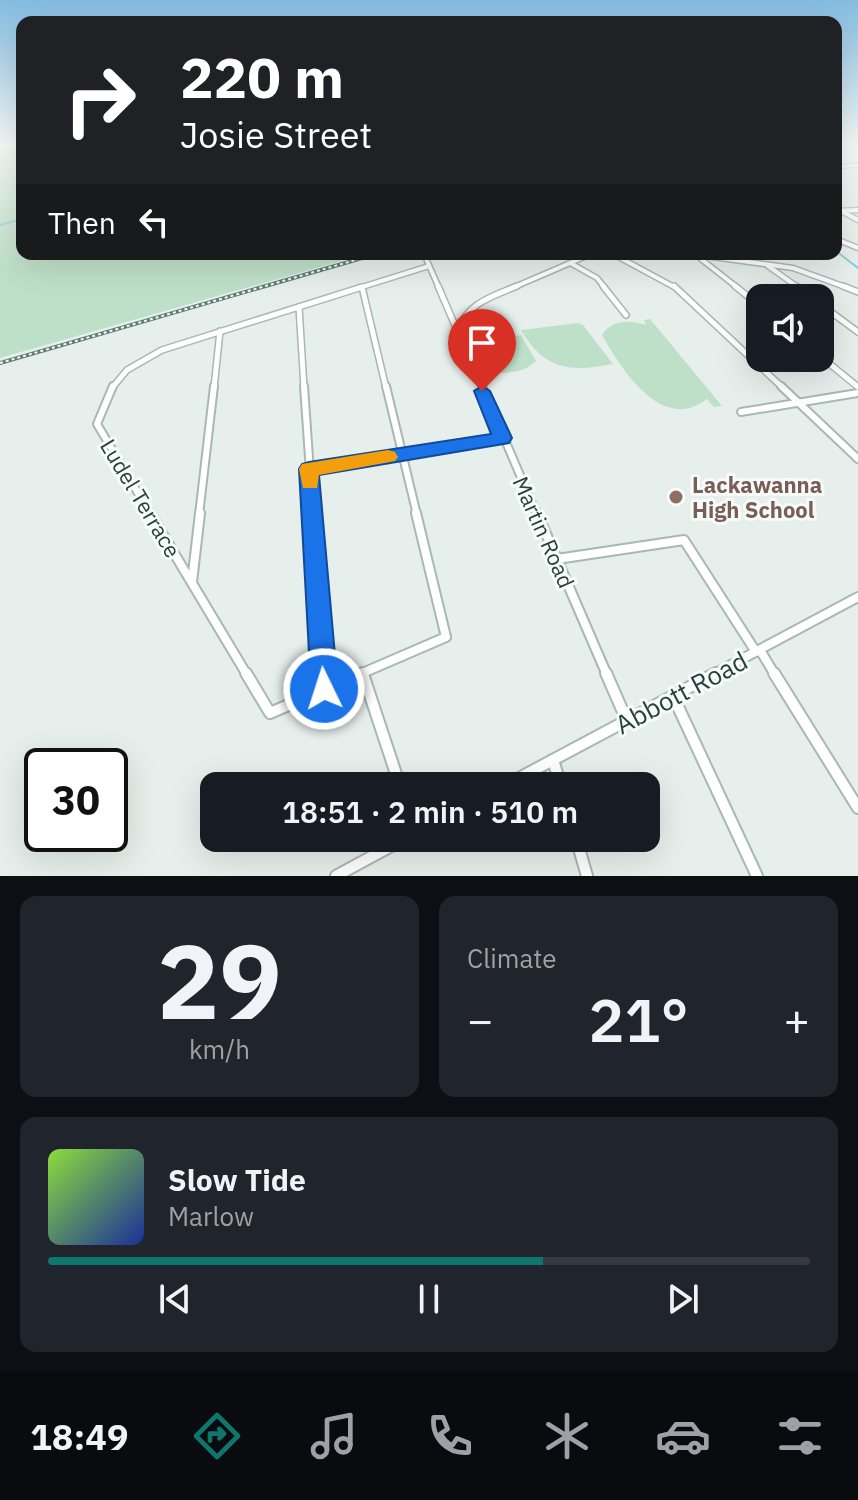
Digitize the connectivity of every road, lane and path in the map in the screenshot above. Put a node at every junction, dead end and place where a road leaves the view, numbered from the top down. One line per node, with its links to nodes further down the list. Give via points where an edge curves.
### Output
1 (426, 260): 7 (street, Martin Road)
2 (580, 260): 6 (street)
3 (624, 260): 22 (street, via 675,287)
4 (702, 260): 12 (street)
5 (730, 260): 8 (street)
6 (572, 264): 15 (street, via 597,278); 17 (street, via 476,304 463,315)
7 (429, 266): 10 (street, Ludel Terrace); 17 (street, Martin Road)
8 (768, 266): 9 (street); 11 (street, via 810,272)
9 (793, 284)
10 (362, 287): 13 (street, Ludel Terrace); 25 (street)
11 (858, 292)
12 (746, 295)
13 (299, 307): 16 (street, Ludel Terrace); 27 (street)
14 (834, 314): 18 (street)
15 (626, 315)
16 (220, 331): 29 (street); 29 (street, Ludel Terrace, via 162,350 128,368 111,386 97,424)
17 (458, 331): 24 (street, Martin Road)
18 (858, 332)
19 (834, 367): 20 (street)
20 (858, 387)
21 (858, 393): 22 (street)
22 (798, 403): 23 (street); 26 (street)
23 (741, 412)
24 (503, 438): 25 (street); 28 (street, Martin Road)
25 (403, 454): 27 (street); 32 (street, Ludel Terrace, via 446,637)
26 (858, 459)
27 (309, 469): 33 (street)
28 (557, 559): 31 (street, via 684,540); 35 (street, Martin Road)
29 (192, 582): 33 (street, Ludel Terrace, via 270,713)
30 (858, 597): 31 (street, Abbott Road)
31 (758, 651): 34 (street, Abbott Road); 40 (street)
32 (363, 674): 33 (street, Ludel Terrace); 37 (street)
33 (324, 689)
34 (673, 696): 35 (street, Abbott Road); 45 (street)
35 (627, 721): 36 (street, Abbott Road)
36 (553, 760): 38 (street, Abbott Road); 39 (street)
37 (395, 772)
38 (530, 772)
39 (557, 772)
40 (858, 808)
41 (380, 852): 43 (street)
42 (580, 852): 44 (street)
43 (336, 876)
44 (587, 876)
45 (757, 876)

